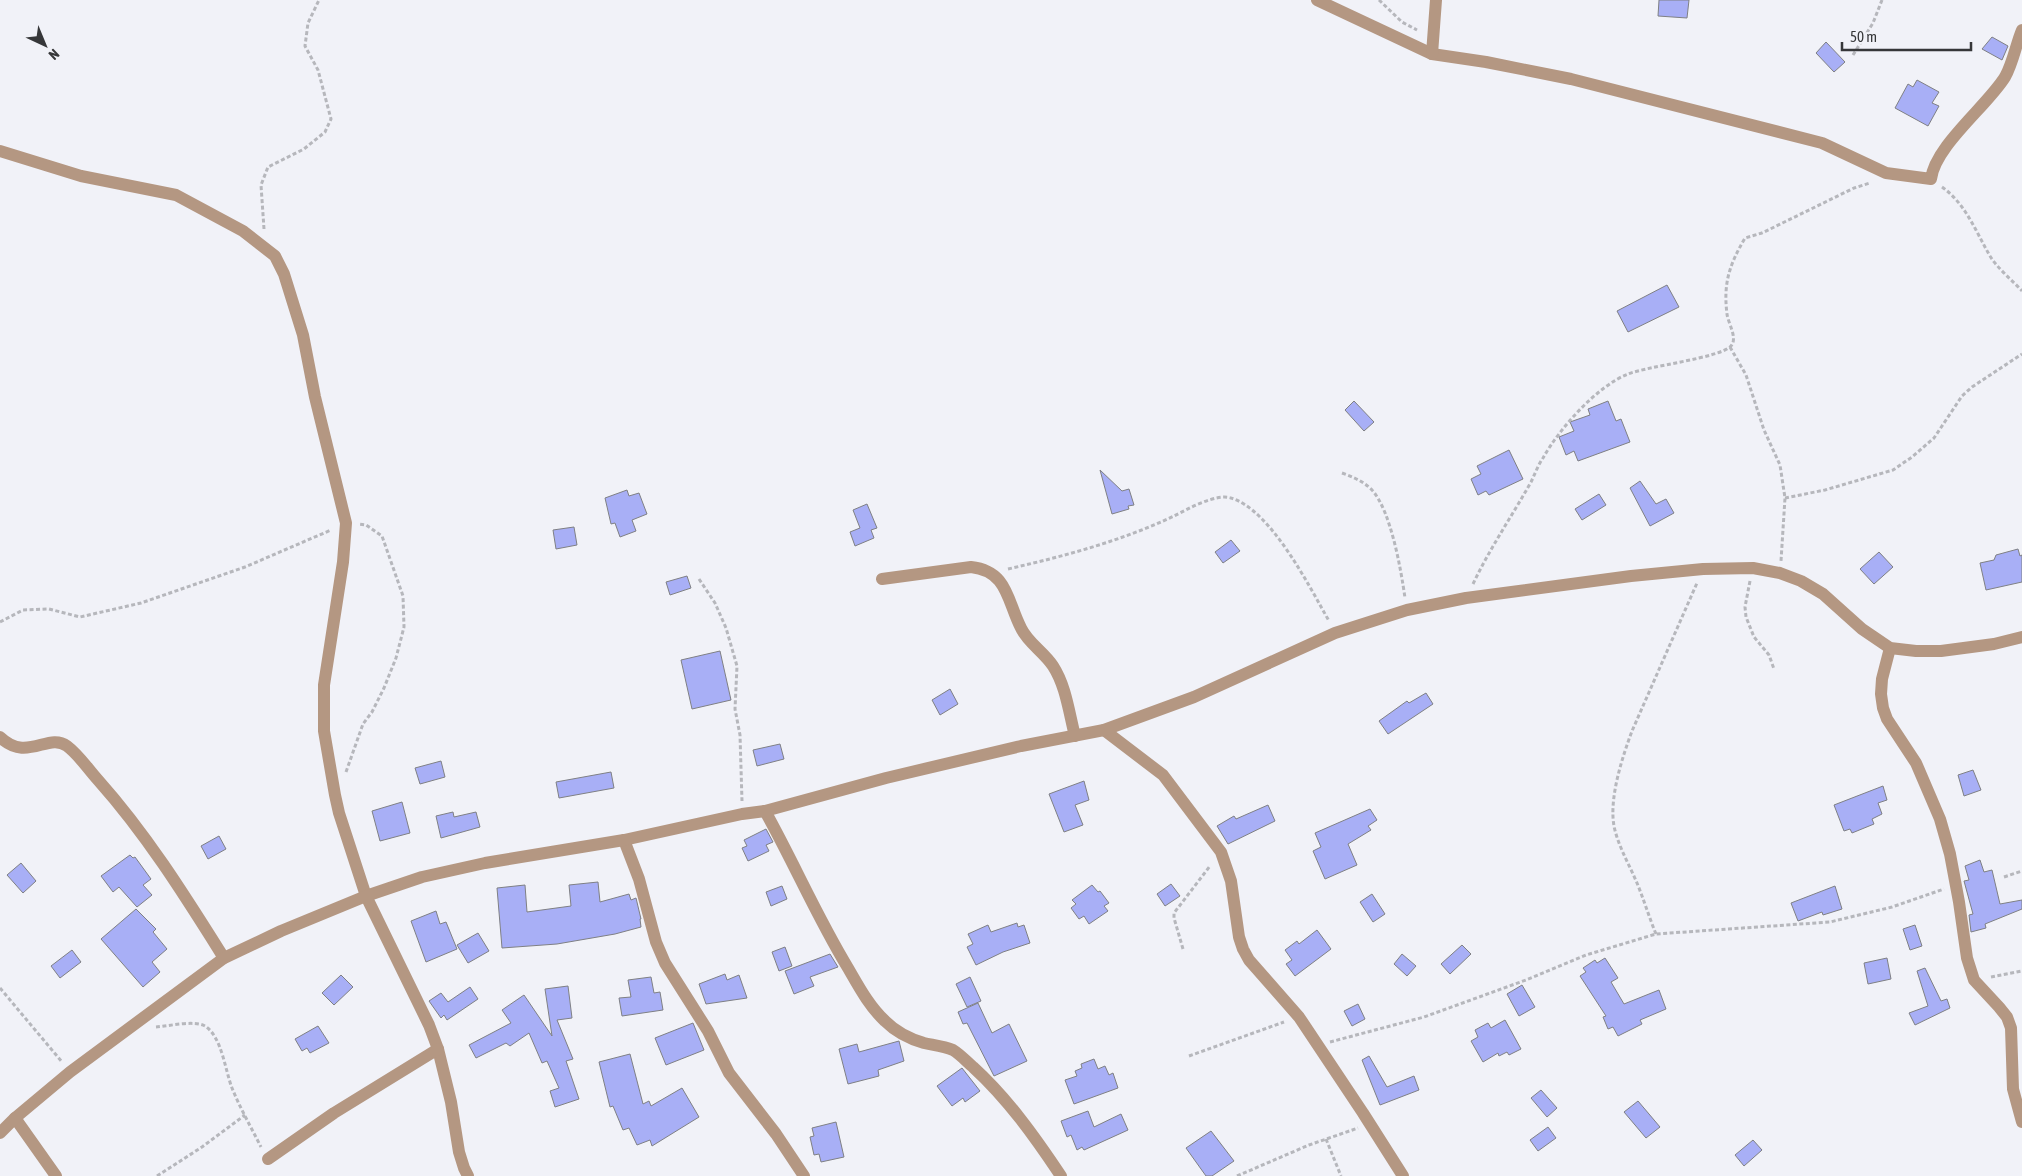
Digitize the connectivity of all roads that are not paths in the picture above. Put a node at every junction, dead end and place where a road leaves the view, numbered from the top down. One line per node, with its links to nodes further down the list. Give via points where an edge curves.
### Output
1 (1317, 0): 4 (street)
2 (1436, 0): 4 (street)
3 (2022, 30): 4 (street, via 2005,76 1948,146 1932,169 1931,179 1886,173 1822,143 1571,79)
4 (1432, 49)
5 (0, 151): 14 (street, via 81,176 176,194 243,231 275,256 284,274 303,335 346,523 324,685 324,731 339,813)
6 (882, 579): 10 (street, via 971,567 992,572 1006,591 1021,628 1053,666 1063,686)
7 (2022, 637): 8 (street, via 1941,651)
8 (1890, 648): 9 (street, via 1862,629 1823,594 1780,573 1754,568 1703,569 1631,576 1466,598 1408,610 1335,633 1194,697); 18 (street, via 1882,678 1883,708 1916,763 1940,819 1956,885 1966,958 1974,980 2007,1017 2011,1028 2013,1089)
9 (1104, 730): 10 (street); 25 (street, via 1163,775 1221,852 1231,882 1239,937 1249,960 1299,1017)
10 (1075, 736): 12 (street, via 886,778)
11 (0, 737): 15 (street, via 21,749 56,741 67,746 113,796 165,865)
12 (765, 811): 13 (street); 24 (street, via 808,897 874,1009 886,1022 911,1039 953,1050 963,1058 999,1093)
13 (624, 840): 14 (street, via 422,877); 23 (street, via 665,963 699,1015 729,1073)
14 (366, 896): 15 (street); 16 (street, via 429,1024)
15 (224, 958): 17 (street, via 70,1072)
16 (438, 1049): 20 (street, via 334,1113); 22 (street, via 459,1152)
17 (15, 1118): 19 (street); 21 (street)
18 (2022, 1122)
19 (0, 1133)
20 (268, 1160)
21 (56, 1176)
22 (468, 1176)
23 (804, 1176)
24 (1061, 1176)
25 (1403, 1176)

